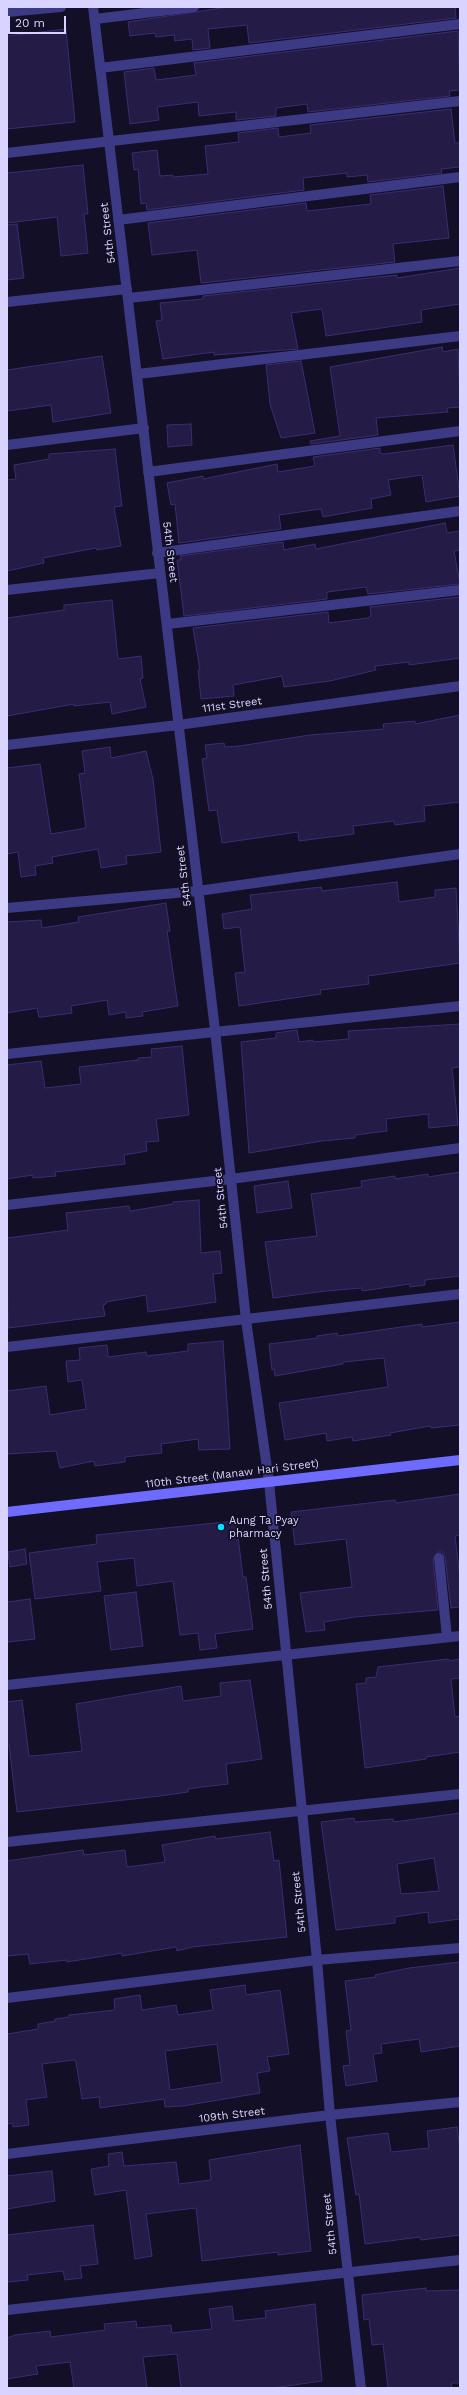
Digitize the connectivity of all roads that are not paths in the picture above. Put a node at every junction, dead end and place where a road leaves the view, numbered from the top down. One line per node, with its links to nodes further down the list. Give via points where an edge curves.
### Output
1 (61, 7): 4 (street)
2 (93, 7): 5 (street, 54th Street)
3 (194, 7): 5 (street)
4 (7, 12)
5 (95, 19): 7 (street, 54th Street)
6 (460, 24): 7 (street)
7 (100, 68): 9 (street, 54th Street)
8 (460, 101): 9 (street)
9 (110, 141): 10 (street); 12 (street, 54th Street)
10 (7, 153)
11 (460, 177): 12 (street)
12 (118, 220): 14 (street, 54th Street)
13 (460, 261): 14 (street)
14 (128, 293): 15 (street); 17 (street, 54th Street)
15 (7, 302)
16 (460, 336): 17 (street)
17 (138, 374): 18 (street, 54th Street)
18 (144, 428): 20 (street); 21 (street, 54th Street)
19 (460, 431): 21 (street)
20 (7, 445)
21 (148, 472): 23 (street, 54th Street)
22 (460, 511): 23 (street)
23 (157, 553): 24 (street, 54th Street)
24 (160, 573): 25 (street); 27 (street, 54th Street)
25 (7, 590)
26 (460, 590): 27 (street)
27 (168, 624): 29 (street, 54th Street)
28 (460, 686): 29 (street, 111st Street)
29 (178, 725): 30 (street, 111st Street); 32 (street, 54th Street)
30 (7, 746)
31 (460, 854): 32 (street)
32 (198, 891): 33 (street); 35 (street, 54th Street)
33 (7, 908)
34 (460, 1006): 35 (street)
35 (215, 1030): 36 (street); 38 (street, 54th Street)
36 (7, 1054)
37 (460, 1148): 38 (street)
38 (231, 1179): 39 (street); 41 (street, 54th Street)
39 (7, 1205)
40 (460, 1294): 41 (street)
41 (246, 1320): 42 (street); 44 (street, 54th Street)
42 (7, 1347)
43 (460, 1460): 44 (main road, 110th Street (Manaw Hari Street))
44 (269, 1482): 45 (main road, 110th Street (Manaw Hari Street)); 49 (street, 54th Street)
45 (7, 1512)
46 (439, 1558): 48 (street)
47 (460, 1636): 48 (street)
48 (447, 1637): 49 (street)
49 (285, 1654): 50 (street); 52 (street, 54th Street)
50 (7, 1685)
51 (460, 1794): 52 (street)
52 (300, 1811): 53 (street); 55 (street, 54th Street)
53 (7, 1842)
54 (460, 1948): 55 (street)
55 (317, 1960): 56 (street); 58 (street, 54th Street)
56 (7, 1998)
57 (460, 2102): 58 (street, 109th Street)
58 (330, 2115): 59 (street, 109th Street); 61 (street, 54th Street)
59 (7, 2154)
60 (460, 2260): 61 (street)
61 (347, 2271): 62 (street); 63 (street, 54th Street)
62 (7, 2310)
63 (361, 2388)

